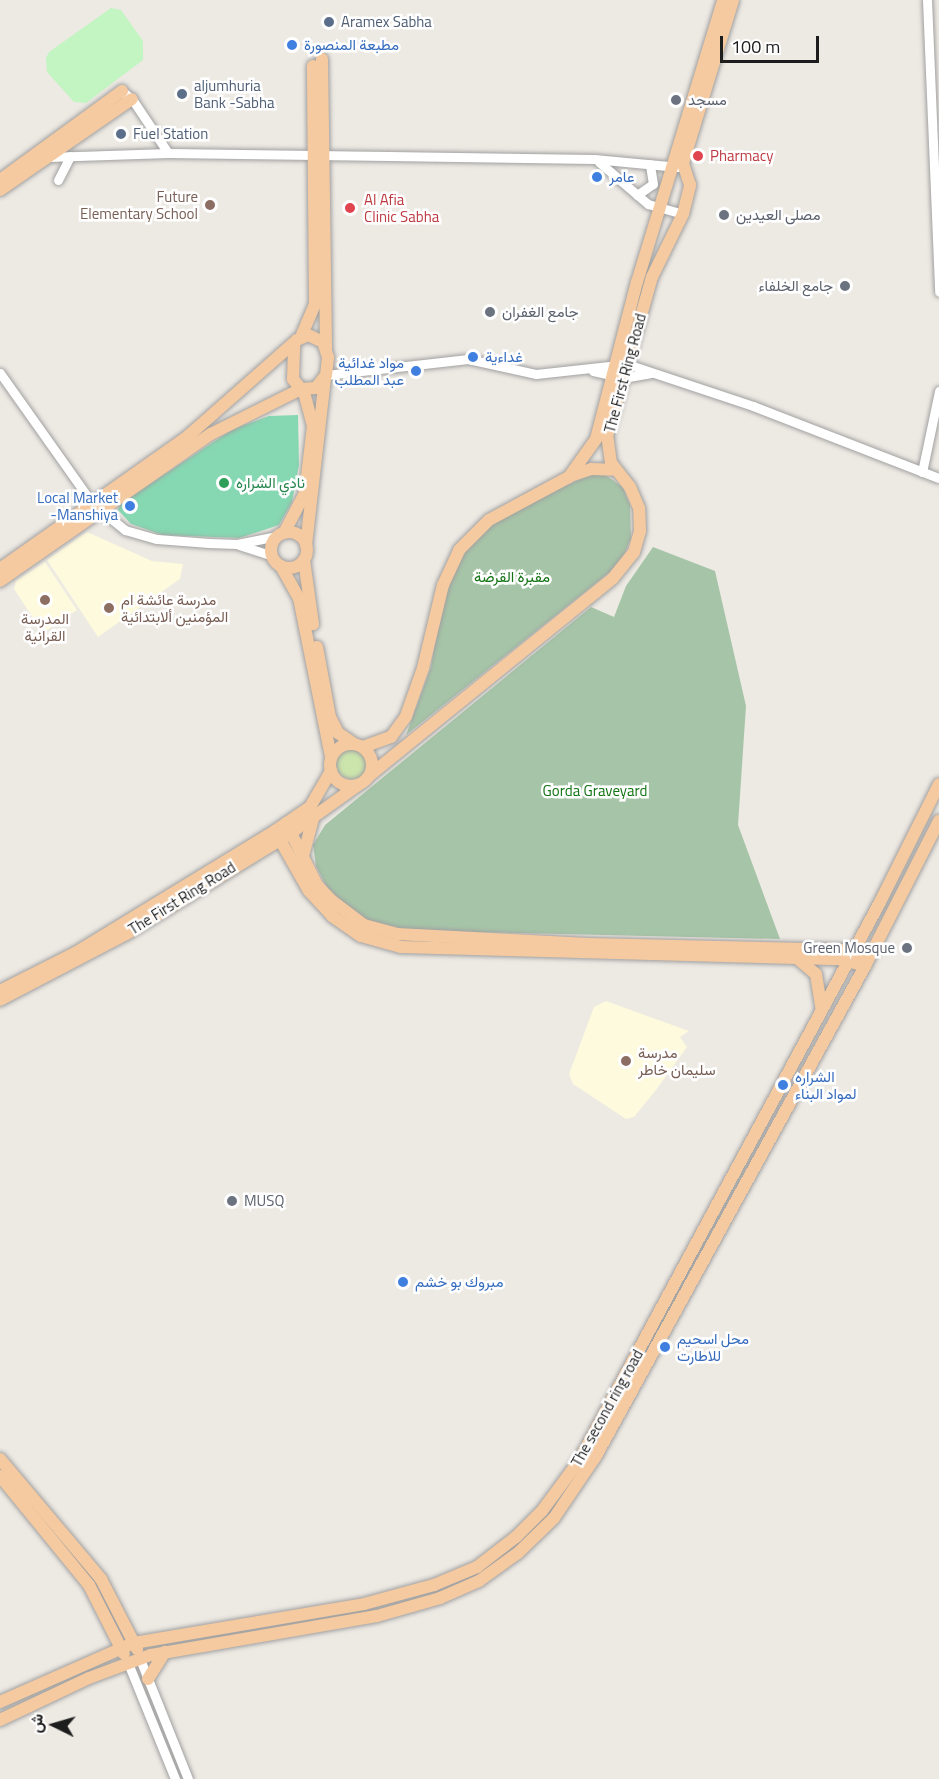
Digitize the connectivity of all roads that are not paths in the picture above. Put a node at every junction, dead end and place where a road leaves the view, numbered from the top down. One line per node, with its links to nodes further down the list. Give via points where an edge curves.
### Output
1 (723, 0): 12 (main road, The First Ring Road)
2 (734, 0): 12 (main road, The First Ring Road)
3 (927, 0): 19 (street)
4 (317, 62): 8 (main road)
5 (127, 95): 6 (street); 7 (main road)
6 (168, 153): 8 (street); 9 (street)
7 (43, 154): 9 (street); 13 (main road); 15 (main road)
8 (319, 155): 10 (street); 20 (main road, via 315,304); 21 (main road)
9 (70, 156): 14 (street)
10 (594, 159): 11 (street); 16 (street)
11 (650, 164): 12 (street); 16 (street, via 653,184)
12 (678, 167): 17 (main road, The First Ring Road); 18 (main road, The First Ring Road, via 690,185)
13 (0, 180)
14 (58, 180)
15 (0, 190)
16 (637, 195): 17 (street)
17 (658, 210): 18 (street); 22 (main road, The First Ring Road)
18 (683, 214): 22 (main road, The First Ring Road, via 652,277)
19 (939, 292)
20 (297, 340): 21 (main road, via 316,337); 28 (main road, via 291,372); 34 (main road, via 187,437)
21 (326, 349): 26 (main road)
22 (621, 364): 23 (street); 24 (street); 27 (main road, The First Ring Road)
23 (590, 370): 26 (street, via 536,374 468,358); 27 (street)
24 (652, 373): 27 (street); 31 (street, via 753,406)
25 (0, 374): 34 (street)
26 (326, 376): 28 (main road, via 316,388); 37 (main road)
27 (618, 377): 30 (main road, The First Ring Road, via 607,443 608,457); 32 (main road, The First Ring Road, via 596,439)
28 (302, 389): 34 (main road, via 211,434); 35 (main road, via 313,426 305,493)
29 (939, 391): 31 (street)
30 (616, 470): 32 (main road, via 591,468); 46 (main road, The First Ring Road, via 630,487 639,508 638,542 628,562)
31 (922, 472): 33 (street)
32 (569, 477): 43 (main road, The First Ring Road, via 489,520 459,550 443,585 423,668 402,724 383,741)
33 (939, 478)
34 (95, 506): 36 (street, via 124,530 147,537); 41 (main road); 42 (main road)
35 (281, 534): 36 (street); 37 (main road, via 298,534); 38 (main road, via 272,545)
36 (237, 544): 38 (street)
37 (306, 545): 39 (main road)
38 (272, 555): 40 (main road)
39 (304, 560): 40 (main road, via 296,567); 43 (main road, via 330,717 339,733)
40 (281, 566): 44 (main road, via 299,598)
41 (0, 569)
42 (0, 580)
43 (358, 745): 44 (main road, via 340,746); 46 (main road, via 372,759)
44 (331, 757): 45 (main road)
45 (331, 771): 48 (main road, via 339,782); 51 (main road, via 315,802)
46 (370, 775): 48 (main road)
47 (939, 784): 56 (main road, The second ring road)
48 (358, 785): 49 (main road)
49 (313, 817): 51 (main road); 55 (main road)
50 (939, 821): 58 (main road, The second ring road)
51 (289, 828): 52 (main road); 55 (main road)
52 (277, 835): 53 (main road, The First Ring Road); 54 (main road); 59 (main road, via 75,953)
53 (263, 848): 54 (main road); 60 (main road, The First Ring Road, via 128,933)
54 (288, 855): 57 (main road, via 312,895 345,927 401,947)
55 (303, 857): 56 (main road, via 331,900 364,926 397,934)
56 (850, 955): 57 (main road); 58 (main road); 61 (main road, The second ring road)
57 (797, 958): 61 (main road, via 816,974)
58 (867, 961): 66 (main road, The second ring road, via 596,1456 553,1519 499,1568 440,1598 377,1616)
59 (0, 991)
60 (0, 1000)
61 (821, 1009): 64 (main road, The second ring road, via 579,1461 516,1537 462,1575 397,1596)
62 (0, 1459): 64 (main road, via 101,1579)
63 (0, 1476): 65 (main road, via 89,1585)
64 (134, 1643): 65 (main road, The second ring road); 67 (main road)
65 (122, 1648): 68 (main road); 70 (main road, The second ring road)
66 (165, 1652): 67 (main road, The second ring road); 69 (main road)
67 (140, 1659): 68 (main road, The second ring road); 69 (street)
68 (128, 1663): 71 (main road, The second ring road); 72 (street)
69 (148, 1679): 73 (street)
70 (0, 1702)
71 (0, 1720)
72 (175, 1779)
73 (188, 1779)

